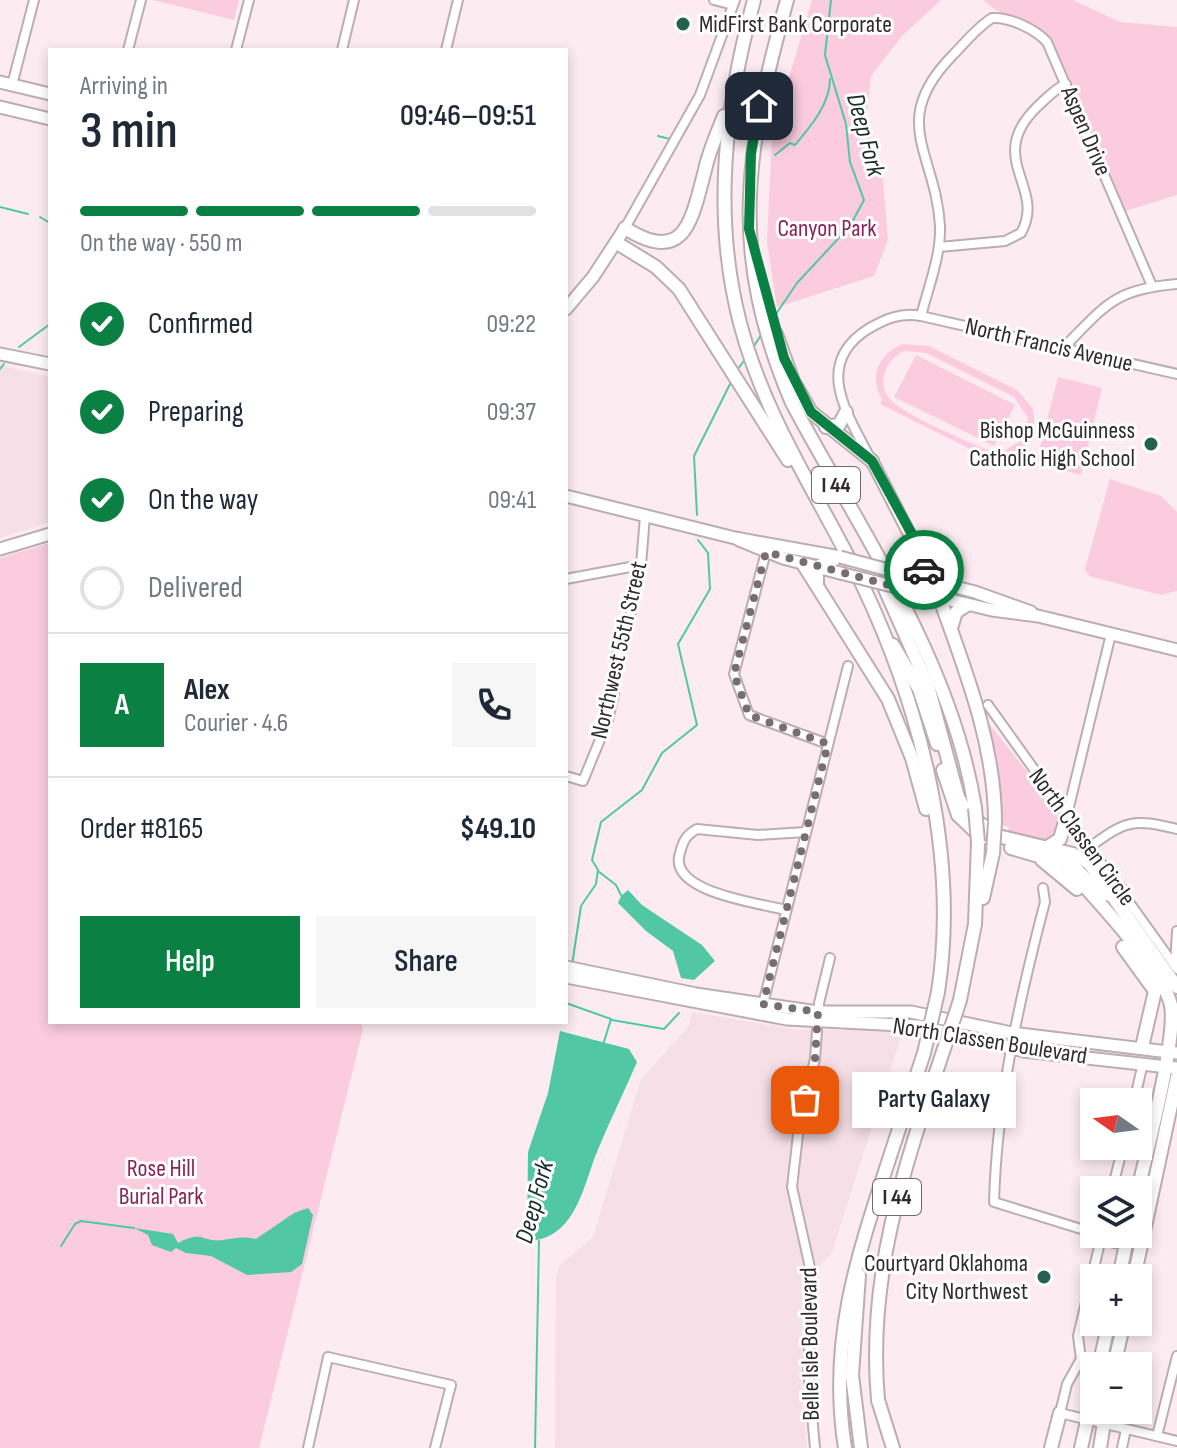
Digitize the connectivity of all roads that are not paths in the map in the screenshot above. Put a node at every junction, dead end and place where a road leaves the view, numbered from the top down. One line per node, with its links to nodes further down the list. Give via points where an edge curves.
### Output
1 (34, 0): 14 (street)
2 (141, 0): 10 (street)
3 (249, 0): 11 (street)
4 (354, 0): 12 (street)
5 (458, 0): 13 (street)
6 (714, 0): 9 (street)
7 (754, 0): 17 (highway, I 44)
8 (788, 0): 29 (highway, I 44, via 753,134 749,229)
9 (734, 3): 20 (street, via 700,95)
10 (129, 48)
11 (237, 48)
12 (342, 48)
13 (446, 48)
14 (6, 84): 16 (main road)
15 (1066, 84): 22 (street, via 1024,120 1015,138 1028,216 1021,233 1005,241); 22 (street, Aspen Drive, via 1042,36 1000,18 984,23 934,75 919,105 918,130 937,207); 24 (street, Aspen Drive)
16 (48, 94)
17 (731, 99): 20 (highway, via 684,232 657,244); 35 (highway, I 44, via 724,212 740,323 759,382)
18 (0, 107): 19 (main road)
19 (48, 119)
20 (625, 228): 21 (main road)
21 (617, 243): 25 (main road); 35 (highway, via 679,289 774,442)
22 (939, 247): 26 (street)
23 (1177, 284): 24 (street)
24 (1152, 286): 27 (street, via 1114,298)
25 (568, 306)
26 (921, 316): 27 (street, North Francis Avenue); 32 (street, via 888,319 849,345 838,375)
27 (1063, 348): 31 (street, North Francis Avenue)
28 (0, 354): 30 (main road)
29 (779, 359): 33 (highway); 38 (highway, I 44, via 792,403)
30 (48, 364)
31 (1177, 374)
32 (846, 412): 33 (highway, via 839,425); 34 (street)
33 (826, 427): 34 (highway)
34 (872, 461): 43 (main road)
35 (811, 489): 56 (highway, I 44)
36 (568, 497): 37 (main road)
37 (645, 516): 40 (main road); 46 (street, Northwest 55th Street)
38 (863, 534): 68 (highway, via 928,686 962,804 989,833); 76 (highway, I 44, bridge, via 936,672 963,747 978,842)
39 (48, 535): 41 (main road)
40 (735, 538): 42 (main road); 44 (main road)
41 (0, 549)
42 (766, 552): 45 (main road); 62 (street, via 734,674 749,715)
43 (922, 556): 48 (main road); 50 (main road); 51 (main road)
44 (835, 557): 47 (highway); 50 (main road, bridge)
45 (803, 564): 47 (main road); 52 (highway)
46 (641, 565): 49 (street); 63 (street, Northwest 55th Street, via 615,660 608,720 583,781)
47 (817, 567): 50 (main road, bridge); 52 (highway)
48 (921, 578): 50 (main road); 51 (main road)
49 (568, 579)
50 (903, 582): 53 (main road)
51 (934, 582): 53 (highway); 55 (main road, via 1013,603)
52 (817, 583): 70 (highway, via 899,721)
53 (940, 598): 54 (main road); 57 (highway)
54 (967, 605): 55 (main road); 57 (highway, via 956,612)
55 (1038, 616): 58 (main road)
56 (879, 622): 69 (highway, via 919,689 958,815 983,839); 70 (highway, I 44, via 915,724)
57 (950, 631): 76 (highway, bridge, via 986,734 993,778 993,853)
58 (1111, 634): 59 (main road); 64 (street)
59 (1177, 650)
60 (848, 666): 62 (street)
61 (988, 705): 64 (street, North Classen Circle)
62 (828, 744): 66 (street)
63 (568, 777)
64 (1067, 815): 67 (street, North Classen Circle); 68 (highway, via 1060,839)
65 (1177, 829): 67 (street, via 1149,822 1122,824)
66 (806, 832): 75 (street); 75 (street, via 758,835 697,829 684,840 677,860 680,873 695,886)
67 (1090, 847): 72 (street, North Classen Circle)
68 (1046, 848): 74 (highway, via 1089,863)
69 (1029, 853): 71 (highway); 90 (highway, via 1079,891 1155,991)
70 (941, 859): 101 (highway, I 44, bridge, via 944,927 938,992 924,1053)
71 (1064, 863): 74 (highway, via 1085,875 1099,893); 78 (highway)
72 (1111, 877): 74 (highway)
73 (1043, 888): 89 (street, via 1045,902)
74 (1116, 892): 78 (highway); 79 (street, North Classen Circle); 85 (highway)
75 (786, 910): 86 (street)
76 (975, 924): 105 (highway, I 44, bridge, via 960,1000 884,1244 875,1325)
77 (1177, 932): 79 (street, via 1165,947); 81 (street)
78 (1122, 933): 92 (highway, via 1170,1000)
79 (1155, 940): 81 (street, North Classen Circle)
80 (830, 958): 88 (street, Belle Isle Boulevard)
81 (1176, 967): 85 (highway)
82 (568, 968): 83 (main road, North Classen Boulevard)
83 (581, 976): 84 (main road, North Classen Boulevard); 87 (main road, North Classen Boulevard)
84 (568, 977)
85 (1177, 986)
86 (763, 1004): 87 (main road, North Classen Boulevard); 88 (main road, North Classen Boulevard)
87 (728, 1005): 88 (main road, North Classen Boulevard)
88 (818, 1018): 89 (main road, North Classen Boulevard, via 911,1012); 91 (main road, North Classen Boulevard, via 919,1026); 115 (street, Belle Isle Boulevard, via 792,1187 813,1281 808,1370)
89 (1012, 1033): 90 (main road, North Classen Boulevard); 91 (street)
90 (1142, 1047): 92 (main road, North Classen Boulevard)
91 (1009, 1048): 93 (main road, North Classen Boulevard); 100 (street, via 994,1202)
92 (1173, 1052): 94 (highway)
93 (1143, 1063): 94 (main road, North Classen Boulevard); 96 (street)
94 (1171, 1067): 99 (highway)
95 (1177, 1077): 98 (highway)
96 (1137, 1088)
97 (1177, 1126): 98 (highway)
98 (1162, 1151): 103 (highway)
99 (1142, 1176)
100 (1080, 1228)
101 (863, 1240): 116 (highway, I 44, via 841,1343); 117 (highway, via 852,1357)
102 (1096, 1248): 106 (street, via 1078,1336 1081,1359)
103 (1137, 1264)
104 (1177, 1356): 111 (street)
105 (878, 1400): 118 (highway, I 44); 119 (highway)
106 (1060, 1413): 107 (street); 120 (highway)
107 (1080, 1418)
108 (1086, 1424): 121 (highway)
109 (1104, 1424): 110 (street); 122 (highway)
110 (1126, 1429): 111 (street); 123 (street)
111 (1157, 1436): 112 (street)
112 (1177, 1441)
113 (311, 1447): 114 (street, via 328,1357 451,1385)
114 (435, 1448)
115 (815, 1448)
116 (845, 1448)
117 (861, 1448)
118 (886, 1448)
119 (893, 1448)
120 (1051, 1448)
121 (1081, 1448)
122 (1100, 1448)
123 (1122, 1448)

